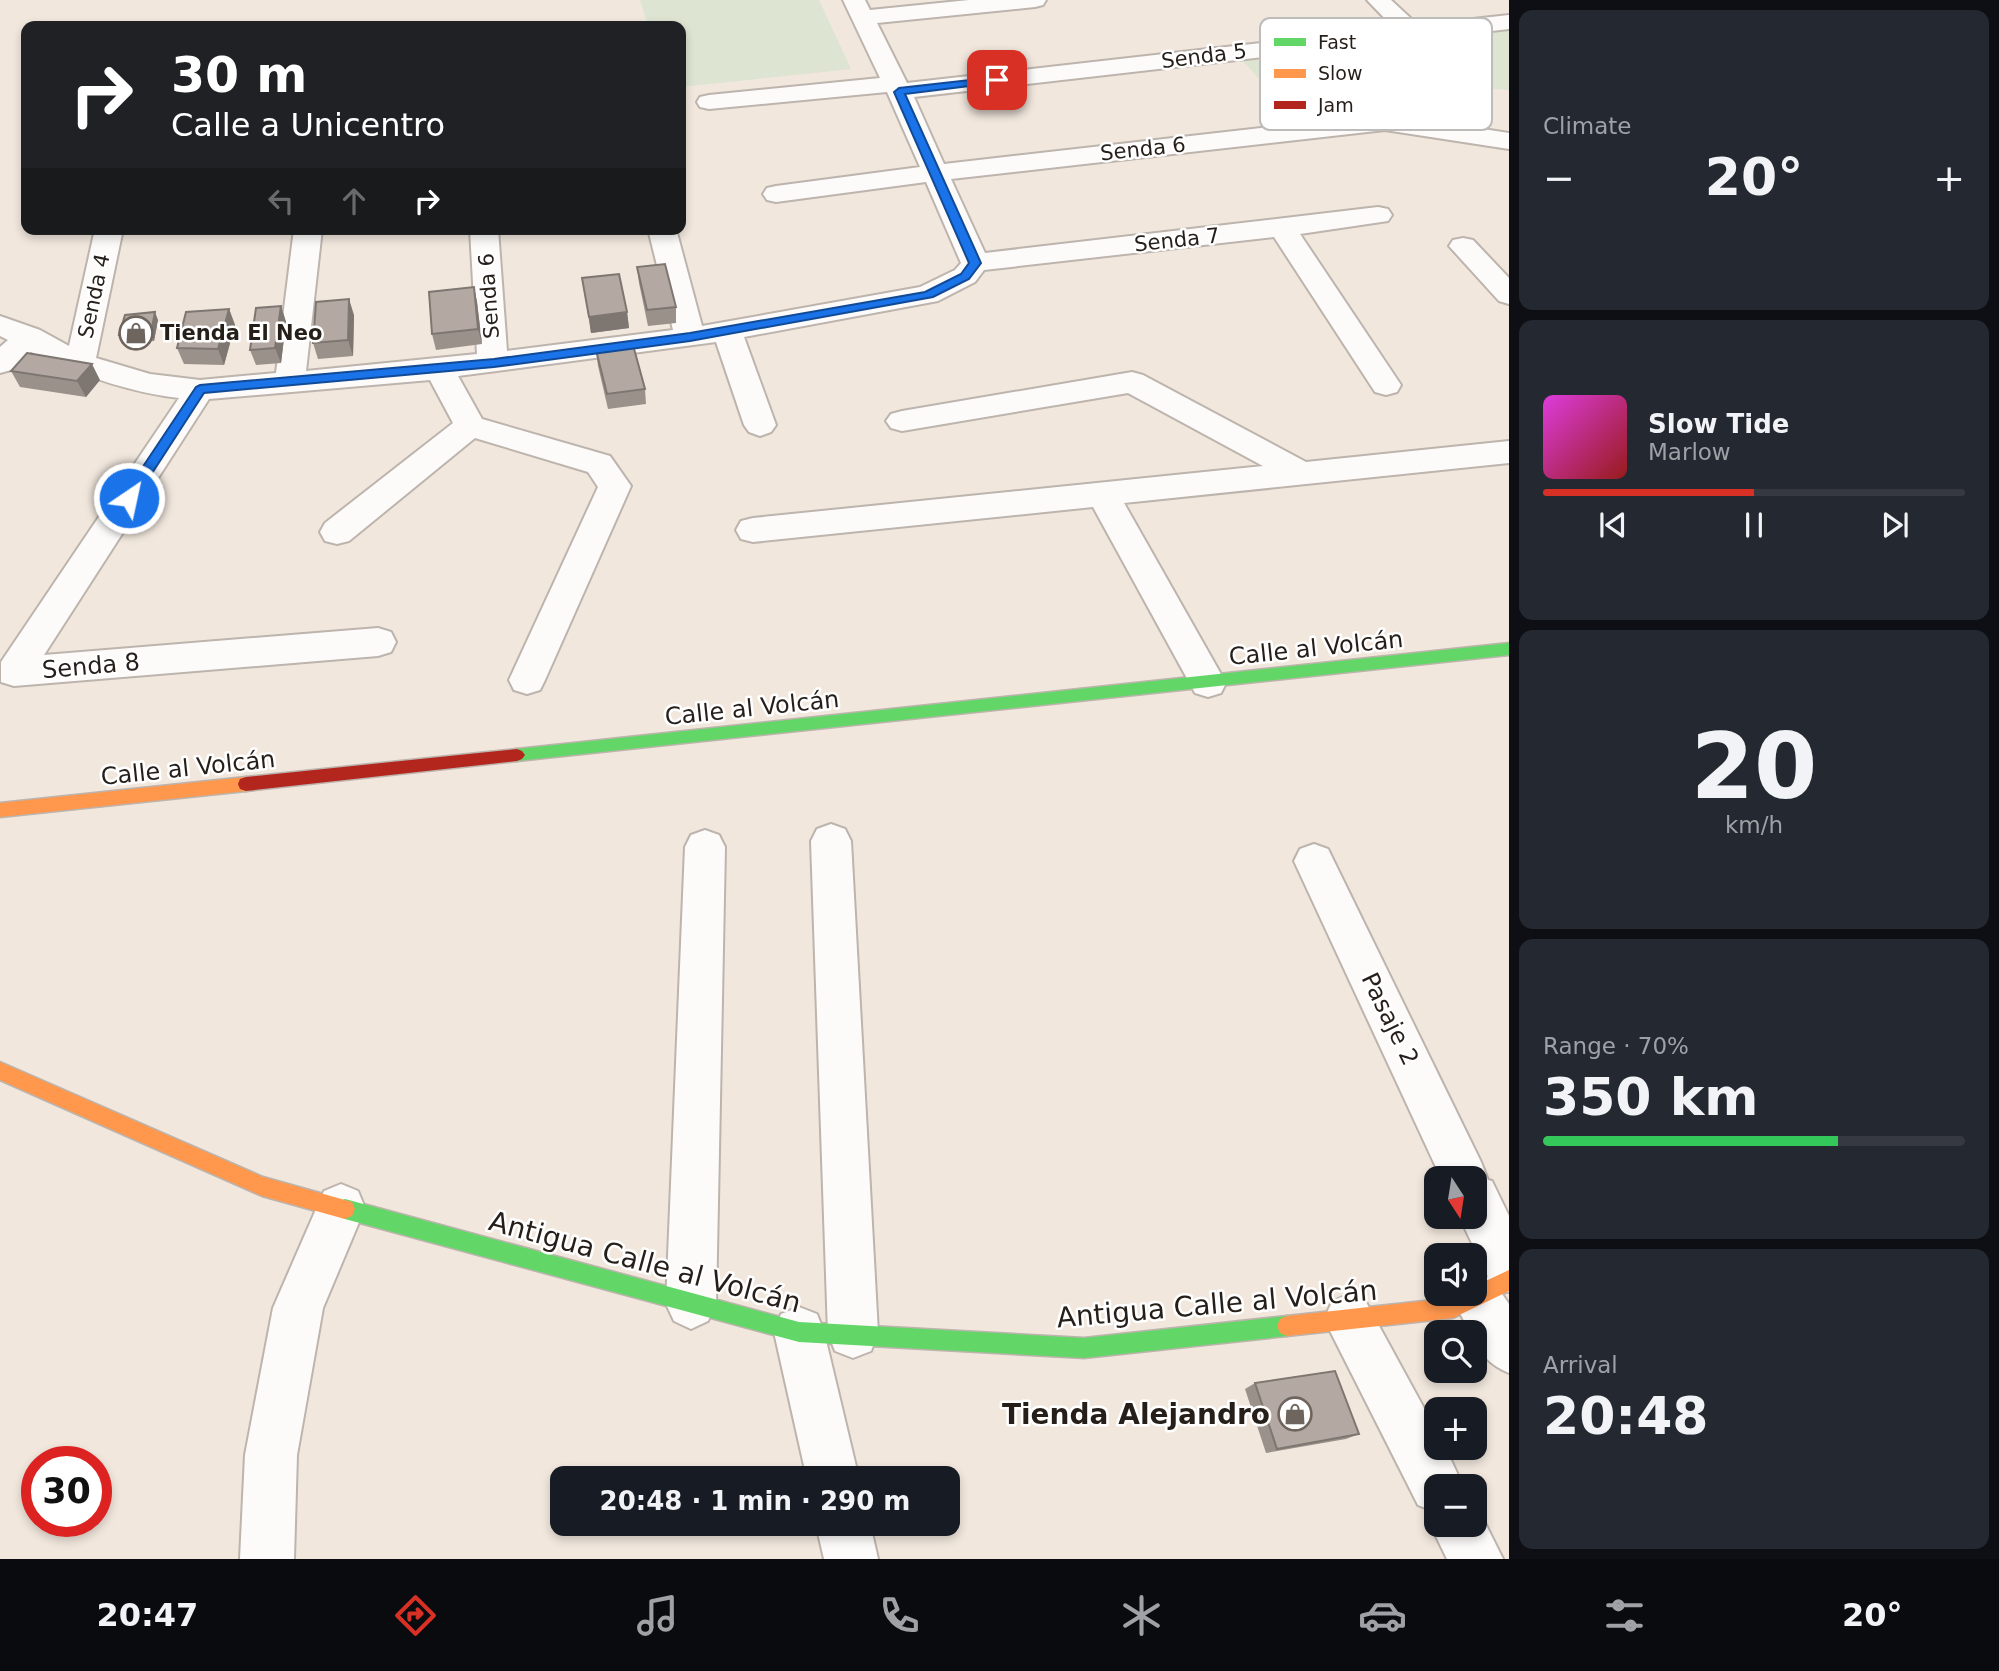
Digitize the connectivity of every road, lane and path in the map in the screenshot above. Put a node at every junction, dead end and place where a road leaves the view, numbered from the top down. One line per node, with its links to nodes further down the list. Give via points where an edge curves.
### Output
1 (1035, 0): 3 (street)
2 (1378, 0): 4 (street)
3 (858, 9): 6 (street)
4 (1397, 18)
5 (1260, 49): 6 (street, Senda 5)
6 (897, 88): 7 (street, Senda 5); 11 (street)
7 (709, 102)
8 (1314, 130): 11 (street, Senda 6)
9 (1437, 130): 10 (street, Senda 6)
10 (1509, 141)
11 (935, 173): 12 (street, Senda 6); 20 (street)
12 (776, 194)
13 (1378, 215): 14 (street, Senda 7)
14 (1282, 228): 20 (street, Senda 7); 31 (street)
15 (108, 235): 26 (street, Senda 4)
16 (307, 235): 30 (street)
17 (484, 235): 28 (street, Senda 6)
18 (664, 235): 25 (street)
19 (1463, 246): 21 (street)
20 (975, 263): 23 (street, via 965,276 928,295)
21 (1509, 295)
22 (0, 325): 24 (street)
23 (727, 330): 25 (street); 34 (street)
24 (30, 337): 26 (street); 27 (street)
25 (690, 337): 28 (street)
26 (79, 362): 32 (street, via 148,384)
27 (0, 363)
28 (494, 363): 29 (street)
29 (439, 369): 30 (street); 35 (street)
30 (290, 382): 32 (street)
31 (1387, 385)
32 (200, 390): 41 (street, Senda 8, via 14,672)
33 (902, 421): 37 (street, via 1132,382)
34 (760, 425)
35 (470, 426): 40 (street); 43 (street, via 599,464 615,486)
36 (1509, 452): 37 (street)
37 (1301, 473): 38 (street)
38 (1102, 494): 39 (street); 44 (street)
39 (753, 530)
40 (337, 532)
41 (378, 642)
42 (1509, 649): 44 (main road, Calle al Volcán)
43 (527, 680)
44 (1208, 683): 45 (main road, Calle al Volcán)
45 (0, 810)
46 (831, 841): 57 (street)
47 (705, 847): 54 (street)
48 (1314, 861): 50 (street, Pasaje 2)
49 (0, 1071): 51 (main road, Antigua Calle al Volcán, via 262,1186)
50 (1459, 1166)
51 (341, 1208): 54 (main road, Antigua Calle al Volcán); 63 (street, via 298,1308 271,1455)
52 (1484, 1229): 53 (street)
53 (1498, 1281): 55 (main road, Antigua Calle al Volcán, via 1453,1308); 58 (street)
54 (691, 1304): 56 (main road, Antigua Calle al Volcán)
55 (1349, 1319): 57 (main road, Antigua Calle al Volcán, via 1084,1348); 60 (street)
56 (799, 1332): 57 (main road, Antigua Calle al Volcán); 59 (street)
57 (853, 1333)
58 (1509, 1348)
59 (829, 1466)
60 (1431, 1474)
61 (846, 1536): 64 (street)
62 (1464, 1537): 65 (street)
63 (267, 1559)
64 (851, 1559)
65 (1476, 1559)

